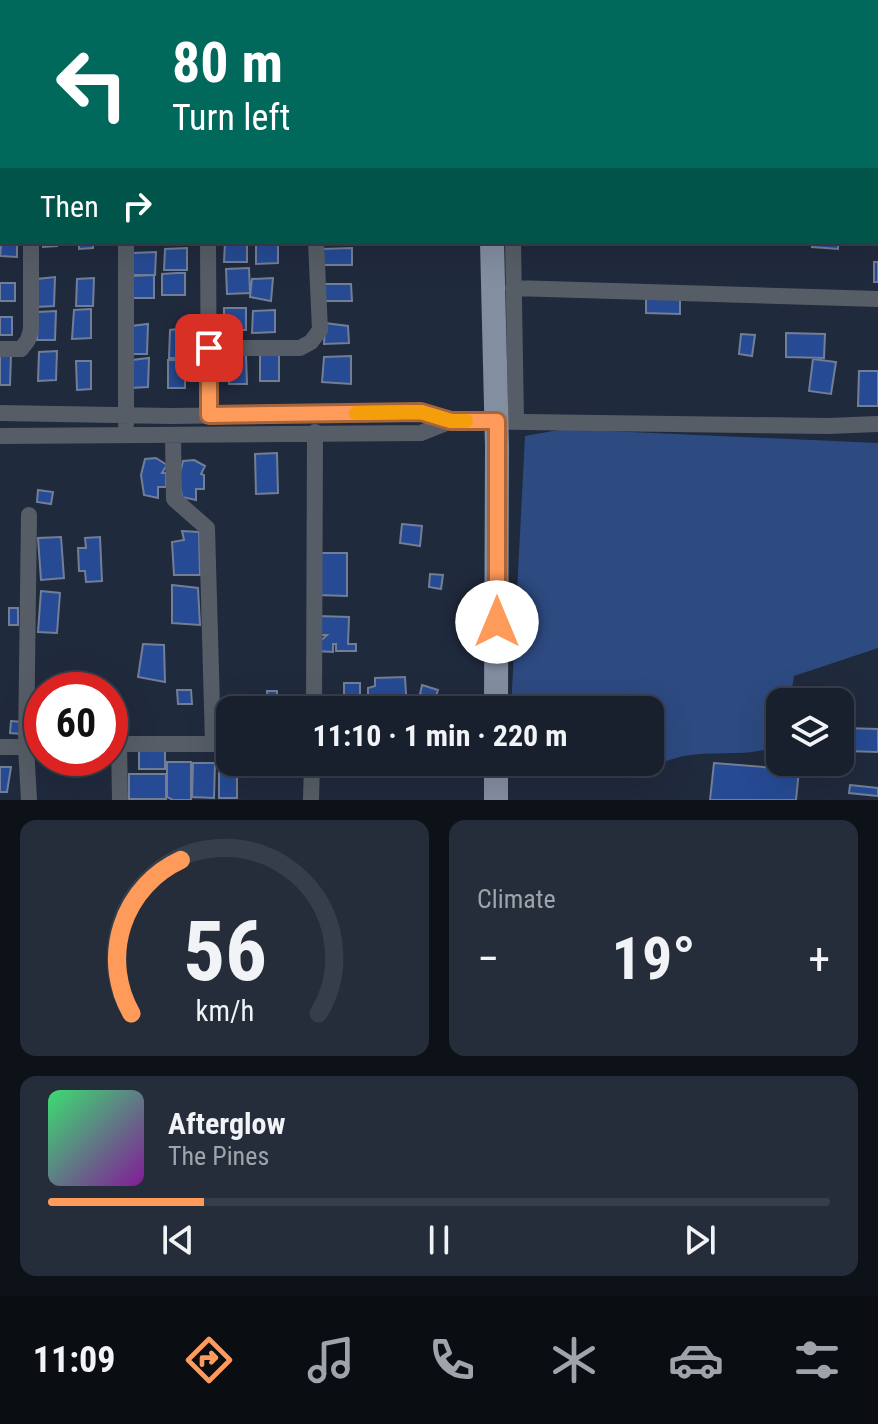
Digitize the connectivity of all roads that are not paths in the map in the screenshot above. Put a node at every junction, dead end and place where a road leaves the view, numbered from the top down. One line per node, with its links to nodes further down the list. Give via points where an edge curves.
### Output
1 (31, 244): 10 (street, via 28,340 21,349)
2 (126, 244): 12 (street)
3 (208, 244): 9 (street)
4 (316, 244): 9 (street, via 320,330 311,342 300,348)
5 (492, 244): 15 (main road)
6 (513, 244): 7 (street)
7 (513, 288): 8 (street); 15 (street)
8 (878, 299)
9 (209, 348): 13 (street)
10 (0, 349)
11 (0, 413): 12 (street)
12 (127, 414): 13 (street); 18 (street)
13 (209, 415): 14 (street, via 421,412)
14 (451, 421): 15 (street); 17 (street, via 421,433)
15 (506, 421): 16 (street); 24 (main road)
16 (878, 424)
17 (315, 432): 19 (street); 23 (street)
18 (126, 435): 19 (street); 20 (street)
19 (173, 435): 25 (street, via 174,499 207,528)
20 (0, 436)
21 (29, 515): 22 (street)
22 (32, 672)
23 (314, 696)
24 (496, 696)
25 (213, 743): 26 (street); 27 (street)
26 (216, 743)
27 (128, 744)
28 (0, 747): 29 (street)
29 (24, 747)
30 (31, 776): 34 (street)
31 (117, 776): 35 (street)
32 (312, 776): 36 (street)
33 (496, 776): 37 (main road)
34 (29, 800)
35 (120, 800)
36 (311, 800)
37 (496, 800)

